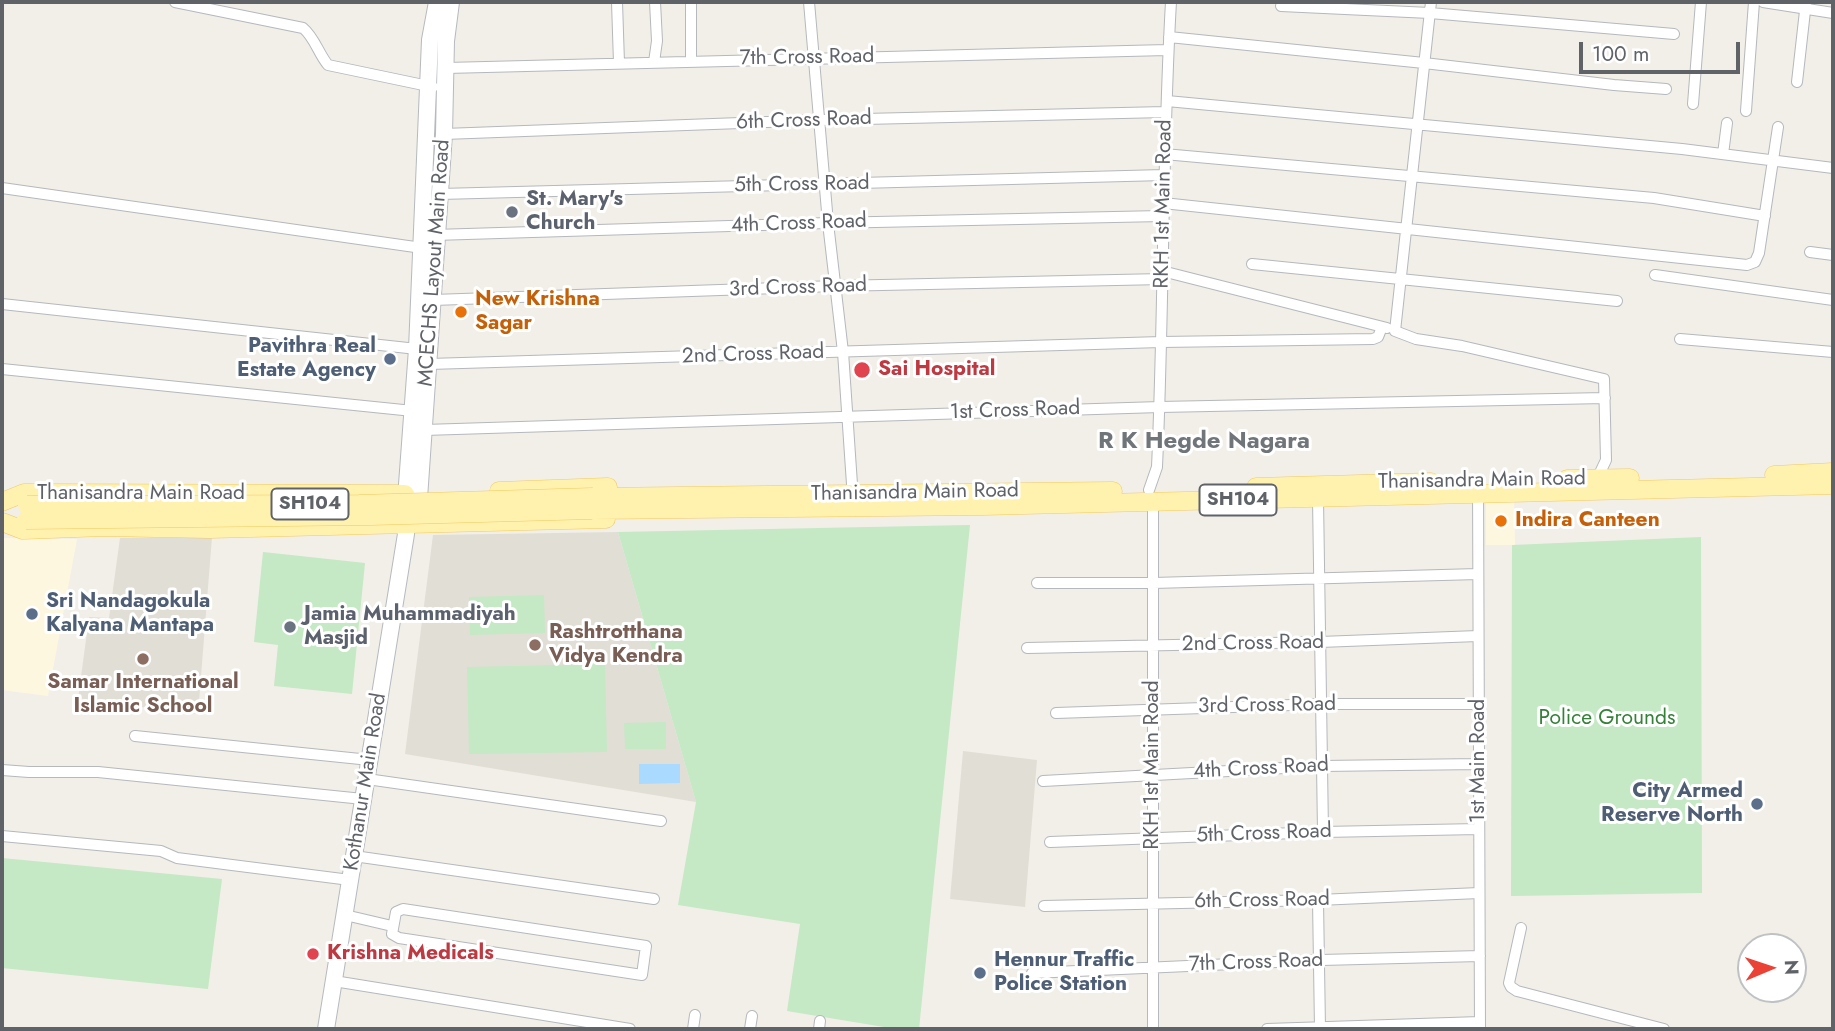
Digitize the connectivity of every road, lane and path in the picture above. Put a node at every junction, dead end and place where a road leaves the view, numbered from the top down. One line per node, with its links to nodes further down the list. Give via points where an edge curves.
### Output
1 (175, 2): 26 (street, via 303,28 328,65)
2 (437, 2): 26 (main road, MCECHS Layout Main Road, via 430,40)
3 (451, 2): 24 (main road, MCECHS Layout Main Road)
4 (617, 2): 21 (street)
5 (655, 2): 22 (street)
6 (691, 2): 20 (street)
7 (809, 2): 19 (street)
8 (1171, 2): 17 (street, RKH 1st Main Road)
9 (1701, 2): 28 (street)
10 (1754, 2): 30 (street)
11 (1763, 2): 12 (street)
12 (1806, 5): 15 (street); 25 (street)
13 (1280, 6): 14 (street)
14 (1431, 7): 16 (street); 23 (street)
15 (1833, 13)
16 (1674, 34)
17 (1169, 37): 18 (street, RKH 1st Main Road); 23 (street)
18 (1167, 50): 19 (street, 7th Cross Road); 29 (street, RKH 1st Main Road)
19 (813, 58): 20 (street, 7th Cross Road); 31 (street)
20 (691, 61): 22 (street, 7th Cross Road)
21 (620, 62): 22 (street, 7th Cross Road); 24 (street, 7th Cross Road)
22 (654, 62)
23 (1424, 62): 27 (street); 33 (street)
24 (446, 68): 26 (main road, MCECHS Layout Main Road)
25 (1797, 82)
26 (438, 87): 35 (main road, MCECHS Layout Main Road); 50 (main road, MCECHS Layout Main Road)
27 (1666, 89)
28 (1693, 104)
29 (1166, 106): 31 (street, 6th Cross Road); 33 (street, 6th Cross Road); 36 (street, RKH 1st Main Road)
30 (1746, 111)
31 (821, 120): 35 (street, 6th Cross Road); 42 (street)
32 (1727, 123): 37 (street)
33 (1417, 124): 37 (street, 6th Cross Road); 41 (street)
34 (1778, 127): 38 (street)
35 (444, 134): 44 (main road, MCECHS Layout Main Road)
36 (1164, 154): 40 (street, RKH 1st Main Road); 41 (street)
37 (1723, 154): 38 (street, 6th Cross Road)
38 (1773, 159): 39 (street, 6th Cross Road); 47 (street)
39 (1833, 168)
40 (1164, 175): 42 (street, 5th Cross Road); 45 (street, RKH 1st Main Road)
41 (1410, 177): 47 (street, via 1654,198); 49 (street)
42 (825, 185): 44 (street, 5th Cross Road); 48 (street)
43 (2, 188): 50 (street, 4th Cross Road)
44 (440, 194): 50 (main road, MCECHS Layout Main Road)
45 (1163, 203): 46 (street, RKH 1st Main Road); 49 (street)
46 (1162, 216): 48 (street, 4th Cross Road); 54 (street, RKH 1st Main Road)
47 (1765, 216): 49 (street, via 1755,262 1747,265)
48 (828, 223): 50 (street, 4th Cross Road); 57 (street)
49 (1405, 229): 56 (street)
50 (427, 239): 58 (main road, MCECHS Layout Main Road); 66 (main road, MCECHS Layout Main Road)
51 (1810, 252): 52 (street)
52 (1833, 255)
53 (1252, 264): 56 (street)
54 (1163, 275): 57 (street, 3rd Cross Road); 62 (street, 3rd Cross Road); 65 (street, RKH 1st Main Road)
55 (1655, 275): 59 (street)
56 (1399, 278): 60 (street); 63 (street)
57 (835, 286): 58 (street, 3rd Cross Road); 67 (street)
58 (433, 300): 69 (main road, MCECHS Layout Main Road)
59 (1833, 300)
60 (1617, 301)
61 (2, 304): 66 (street)
62 (1382, 327): 63 (street, 3rd Cross Road); 65 (street, 2nd Cross Road, via 1373,339)
63 (1395, 331): 71 (street, 3rd Cross Road, via 1604,379)
64 (1680, 339): 68 (street)
65 (1161, 342): 67 (street, 2nd Cross Road); 72 (street, RKH 1st Main Road)
66 (417, 349): 73 (main road, MCECHS Layout Main Road)
67 (843, 352): 69 (street, 2nd Cross Road); 74 (street)
68 (1833, 352)
69 (429, 364): 75 (main road, MCECHS Layout Main Road)
70 (2, 369): 73 (street)
71 (1605, 398): 72 (street, 1st Cross Road); 77 (street, via 1606,460)
72 (1160, 407): 74 (street, 1st Cross Road); 82 (street, RKH 1st Main Road, via 1157,467)
73 (412, 411): 80 (main road, MCECHS Layout Main Road)
74 (847, 416): 75 (street, 1st Cross Road); 84 (street)
75 (424, 430): 80 (main road, MCECHS Layout Main Road)
76 (1833, 472): 77 (main road, Thanisandra Main Road / SH104)
77 (1597, 479): 79 (main road, Thanisandra Main Road / SH104)
78 (1833, 485): 79 (main road, Thanisandra Main Road / SH104)
79 (1478, 487): 82 (main road, Thanisandra Main Road / SH104); 83 (main road, Thanisandra Main Road / SH104); 91 (street, 1st Main Road)
80 (412, 490): 81 (main road, Thanisandra Main Road / SH104, via 383,495); 85 (main road, Thanisandra Main Road / SH104, via 626,486); 90 (main road, MCECHS Layout Main Road)
81 (102, 492): 86 (main road, Thanisandra Main Road / SH104, via 24,493); 89 (main road)
82 (1150, 496): 83 (main road, Thanisandra Main Road / SH104); 84 (main road, Thanisandra Main Road / SH104); 94 (street, RKH 1st Main Road)
83 (1318, 498): 92 (street)
84 (853, 501): 85 (main road, Thanisandra Main Road / SH104)
85 (634, 503): 87 (main road, SH104, bridge); 90 (main road, Thanisandra Main Road / SH104, via 625,519)
86 (2, 504): 87 (main road, SH104)
87 (26, 512): 88 (main road, SH104)
88 (2, 521): 89 (main road, Thanisandra Main Road / SH104, via 23,530)
89 (103, 527): 90 (main road, Thanisandra Main Road / SH104)
90 (409, 528): 104 (main road, Kothanur Main Road)
91 (1478, 574): 92 (street); 95 (street, 1st Main Road)
92 (1319, 577): 94 (street); 96 (street)
93 (1037, 583): 94 (street)
94 (1153, 583): 97 (street, RKH 1st Main Road)
95 (1478, 636): 96 (street, 2nd Cross Road); 100 (street, 1st Main Road)
96 (1320, 642): 97 (street, 2nd Cross Road); 99 (street)
97 (1153, 646): 98 (street, 2nd Cross Road); 101 (street, RKH 1st Main Road)
98 (1027, 648)
99 (1321, 704): 100 (street, 3rd Cross Road); 101 (street, 3rd Cross Road); 106 (street)
100 (1478, 704): 105 (street, 1st Main Road)
101 (1153, 709): 102 (street, 3rd Cross Road); 108 (street, RKH 1st Main Road)
102 (1056, 713)
103 (135, 736): 104 (street)
104 (370, 760): 109 (main road, Kothanur Main Road)
105 (1479, 764): 106 (street, 4th Cross Road); 113 (street, 1st Main Road)
106 (1322, 766): 108 (street, 4th Cross Road); 114 (street)
107 (2, 770): 111 (street, via 98,772)
108 (1153, 775): 110 (street, 4th Cross Road); 116 (street, RKH 1st Main Road)
109 (367, 779): 111 (main road, Kothanur Main Road); 112 (street)
110 (1043, 780)
111 (363, 799): 118 (main road, Kothanur Main Road)
112 (661, 821)
113 (1479, 829): 114 (street, 5th Cross Road); 120 (street, 1st Main Road)
114 (1323, 832): 116 (street, 5th Cross Road)
115 (2, 836): 119 (street, via 160,851 177,858)
116 (1153, 838): 117 (street, 5th Cross Road); 123 (street, RKH 1st Main Road)
117 (1050, 842)
118 (354, 856): 119 (main road, Kothanur Main Road); 121 (street)
119 (350, 880): 125 (main road, Kothanur Main Road)
120 (1479, 893): 122 (street, 6th Cross Road); 128 (street, 1st Main Road)
121 (654, 899)
122 (1318, 900): 123 (street, 6th Cross Road); 129 (street)
123 (1153, 903): 124 (street, 6th Cross Road); 130 (street, RKH 1st Main Road)
124 (1044, 906)
125 (345, 915): 126 (street); 132 (main road, Kothanur Main Road)
126 (392, 926): 126 (street, via 396,912 402,909 646,946 642,975 399,938 394,937)
127 (1521, 928): 143 (street, via 1511,987)
128 (1480, 956): 129 (street, 7th Cross Road); 135 (street, 1st Main Road)
129 (1321, 960): 130 (street, 7th Cross Road); 136 (street)
130 (1153, 967): 131 (street, 7th Cross Road); 141 (street, RKH 1st Main Road)
131 (1032, 973)
132 (334, 981): 137 (main road, Kothanur Main Road); 138 (street)
133 (695, 1015): 139 (street)
134 (752, 1016): 140 (street)
135 (1480, 1026): 136 (street)
136 (1320, 1028): 142 (street)
137 (326, 1029)
138 (630, 1029)
139 (693, 1029)
140 (750, 1029)
141 (1153, 1029)
142 (1267, 1029)
143 (1664, 1029)

